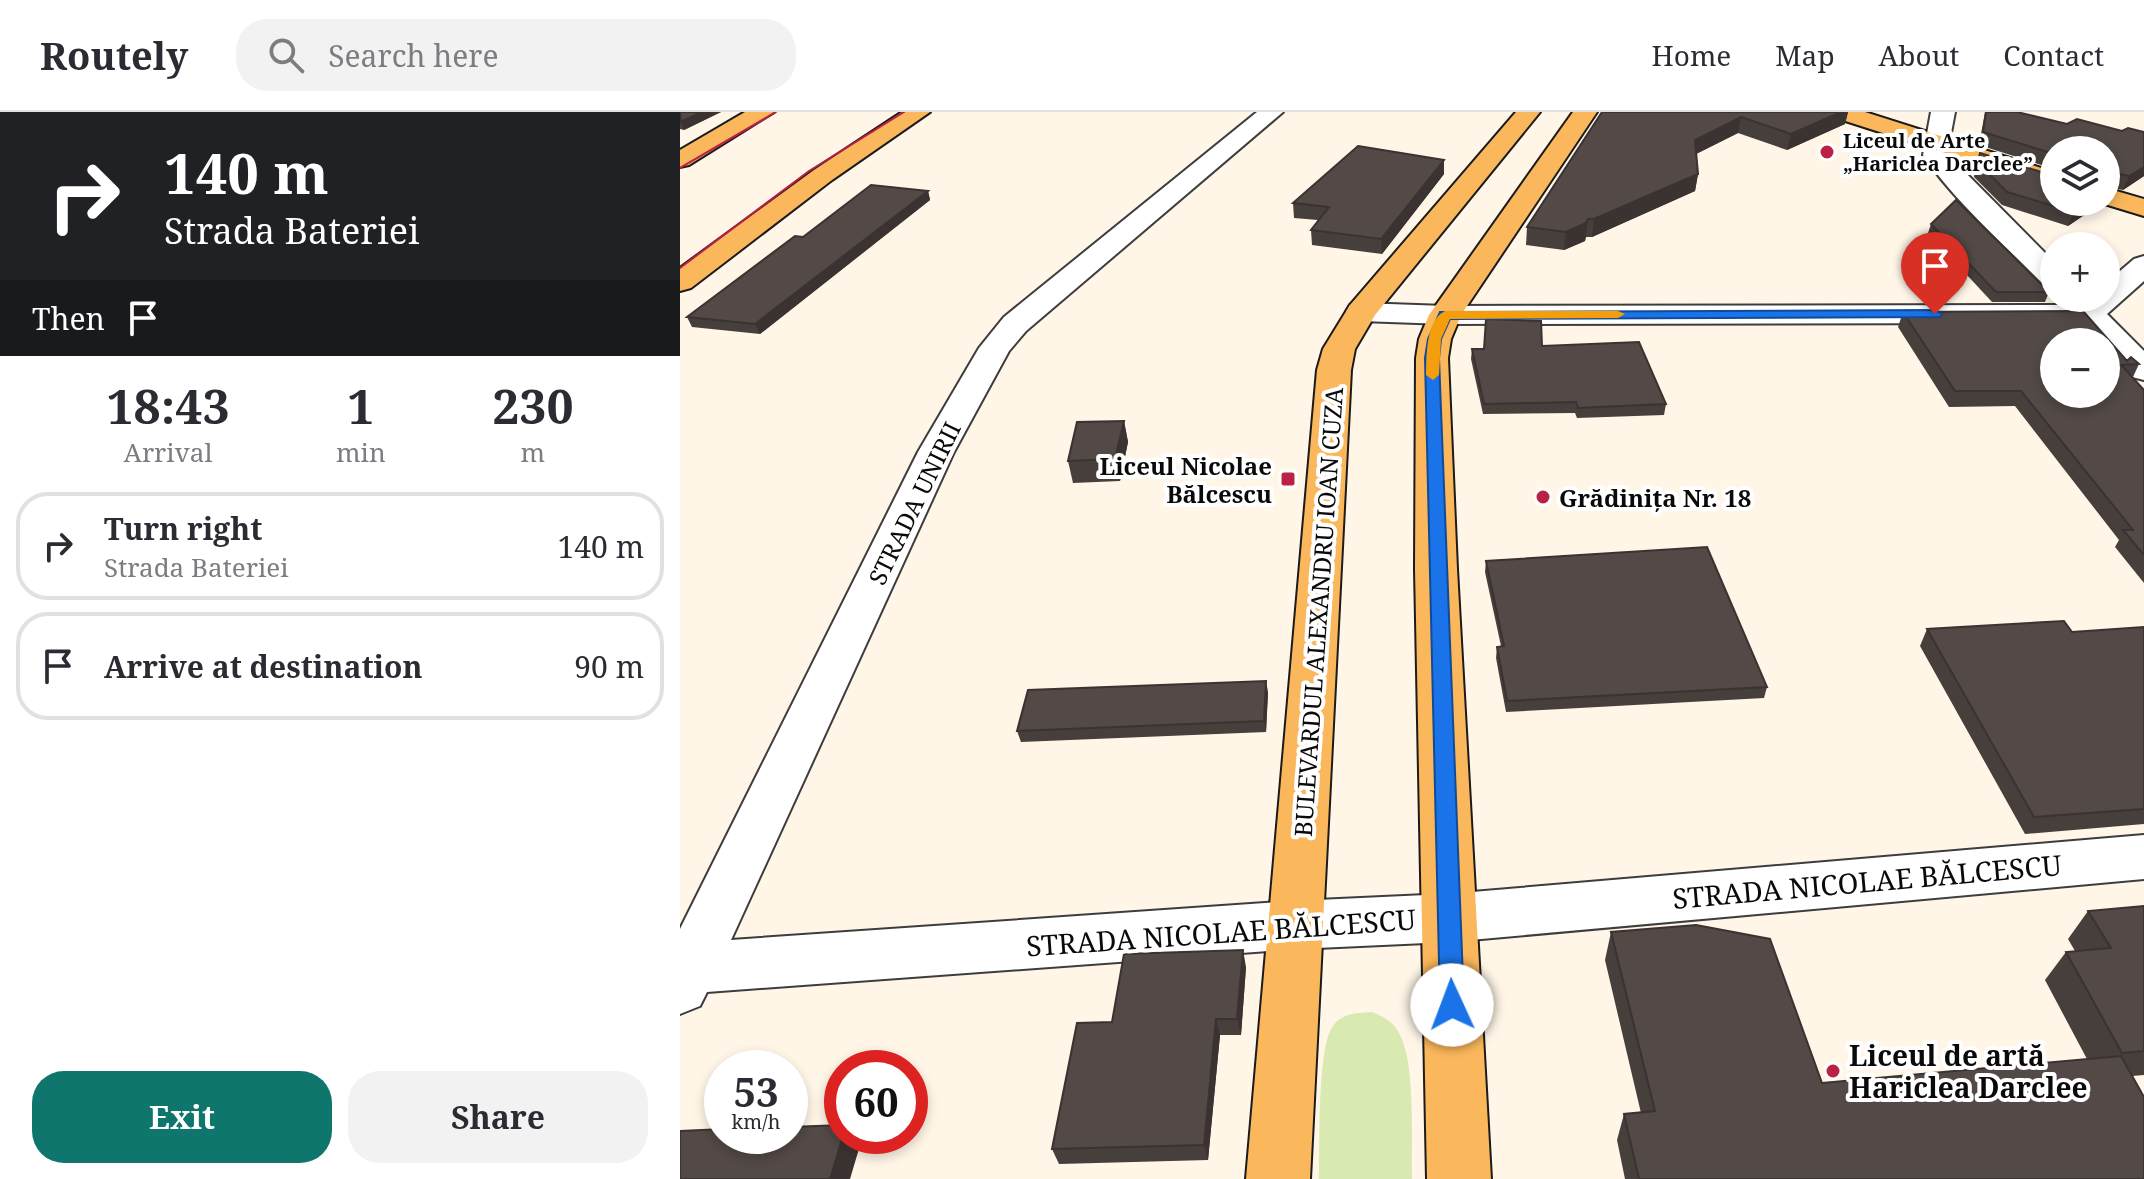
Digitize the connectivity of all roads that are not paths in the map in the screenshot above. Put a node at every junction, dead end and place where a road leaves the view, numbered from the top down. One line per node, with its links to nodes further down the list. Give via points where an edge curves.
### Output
1 (762, 112): 9 (main road)
2 (918, 112): 14 (main road)
3 (1271, 112): 27 (street, STRADA UNIRII, via 1038,304 995,348 936,452)
4 (1528, 112): 20 (main road, BULEVARDUL ALEXANDRU IOAN CUZA)
5 (1585, 112): 22 (main road)
6 (1841, 112): 8 (main road)
7 (1943, 112): 8 (street)
8 (1936, 143): 10 (main road); 15 (street, via 1935,155 1951,176)
9 (680, 160)
10 (2040, 176)
11 (2120, 200): 12 (main road)
12 (2144, 208)
13 (680, 256): 14 (main road)
14 (710, 259): 18 (main road)
15 (2040, 265)
16 (2144, 265): 17 (street)
17 (2120, 281)
18 (680, 282)
19 (2040, 307): 22 (street)
20 (1361, 312): 22 (street); 26 (main road, BULEVARDUL ALEXANDRU IOAN CUZA, via 1339,349 1334,370)
21 (2087, 312): 23 (street)
22 (1445, 315): 25 (main road, via 1432,358)
23 (2144, 370)
24 (2144, 857): 25 (street, STRADA NICOLAE BĂLCESCU)
25 (1448, 918): 26 (street, STRADA NICOLAE BĂLCESCU); 29 (main road)
26 (1295, 925): 27 (street, STRADA NICOLAE BĂLCESCU); 28 (main road, BULEVARDUL ALEXANDRU IOAN CUZA)
27 (683, 975)
28 (1278, 1179)
29 (1459, 1179)

